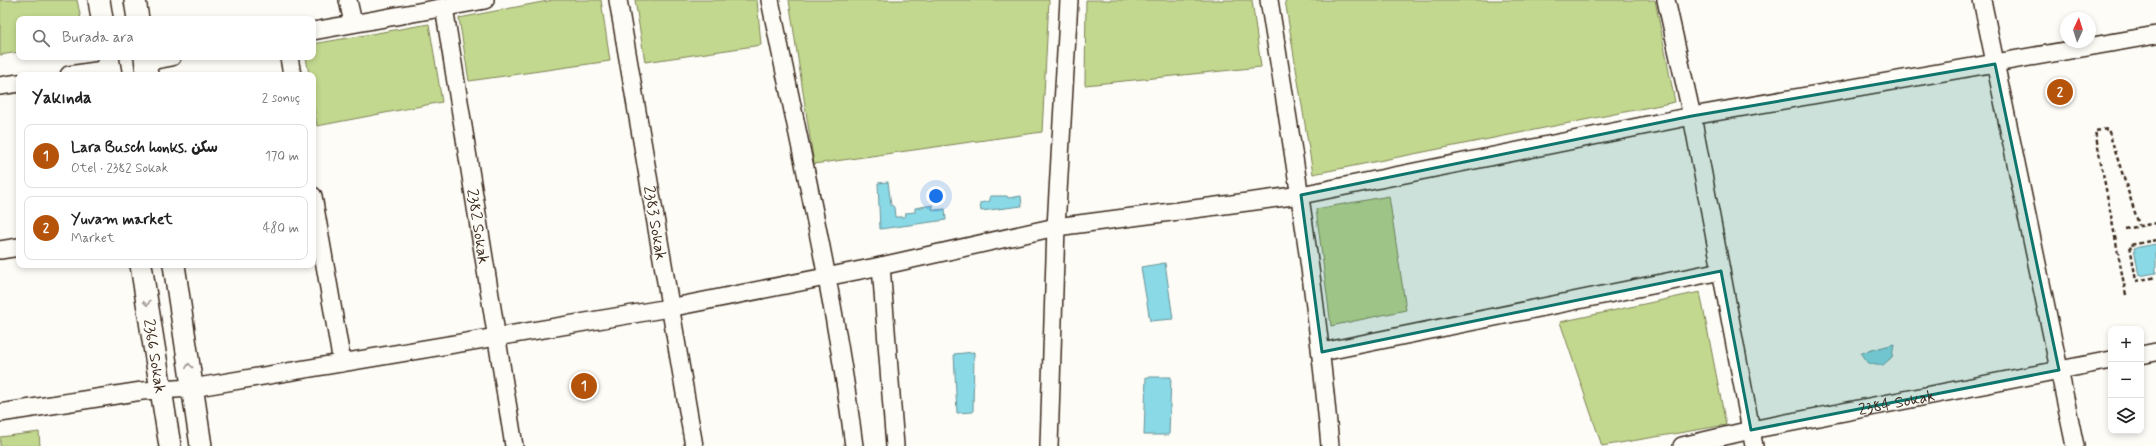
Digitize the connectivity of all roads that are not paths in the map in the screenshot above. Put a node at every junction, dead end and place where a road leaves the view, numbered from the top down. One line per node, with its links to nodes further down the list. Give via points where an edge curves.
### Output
1 (99, 0): 12 (street)
2 (135, 0): 13 (street)
3 (348, 0): 14 (street)
4 (485, 0): 11 (street)
5 (618, 0): 37 (street, 2383 Sokak)
6 (770, 0): 36 (street)
7 (1069, 0): 29 (street)
8 (1269, 0): 27 (street)
9 (1666, 0): 26 (street)
10 (1982, 0): 19 (street)
11 (444, 7): 14 (street); 38 (street, 2382 Sokak)
12 (102, 16)
13 (138, 16)
14 (353, 23): 15 (street)
15 (316, 30)
16 (2156, 35): 19 (street)
17 (162, 60): 20 (street)
18 (290, 60): 23 (street)
19 (1995, 64): 26 (street); 44 (street)
20 (146, 65)
21 (109, 67): 22 (street)
22 (84, 72)
23 (292, 72)
24 (16, 83): 25 (street)
25 (0, 86)
26 (1692, 116): 27 (street); 35 (street)
27 (1300, 195): 29 (street); 39 (street)
28 (316, 213): 43 (street)
29 (1056, 227): 32 (street); 55 (street)
30 (16, 247): 31 (street)
31 (0, 250)
32 (882, 266): 36 (street); 54 (street)
33 (142, 268): 46 (street, 2366 Sokak, one-way to 46)
34 (174, 268): 45 (street, 2366 Sokak, one-way to 34)
35 (1721, 270): 39 (street); 48 (street)
36 (826, 277): 37 (street); 53 (street)
37 (669, 308): 38 (street); 52 (street, 2383 Sokak)
38 (498, 337): 43 (street); 51 (street, 2382 Sokak)
39 (1322, 352): 56 (street)
40 (2156, 352): 41 (street)
41 (2144, 354)
42 (2108, 361): 44 (street, 2384 Sokak)
43 (342, 363): 45 (street)
44 (2059, 370): 48 (street, 2384 Sokak); 58 (street)
45 (192, 388): 46 (street); 50 (street, 2366 Sokak)
46 (162, 389): 47 (street); 49 (street, 2366 Sokak)
47 (0, 413)
48 (1752, 438): 57 (street, 2384 Sokak)
49 (170, 446)
50 (201, 446)
51 (514, 446)
52 (694, 446)
53 (854, 446)
54 (895, 446)
55 (1049, 446)
56 (1330, 446)
57 (1682, 446)
58 (2075, 446)

